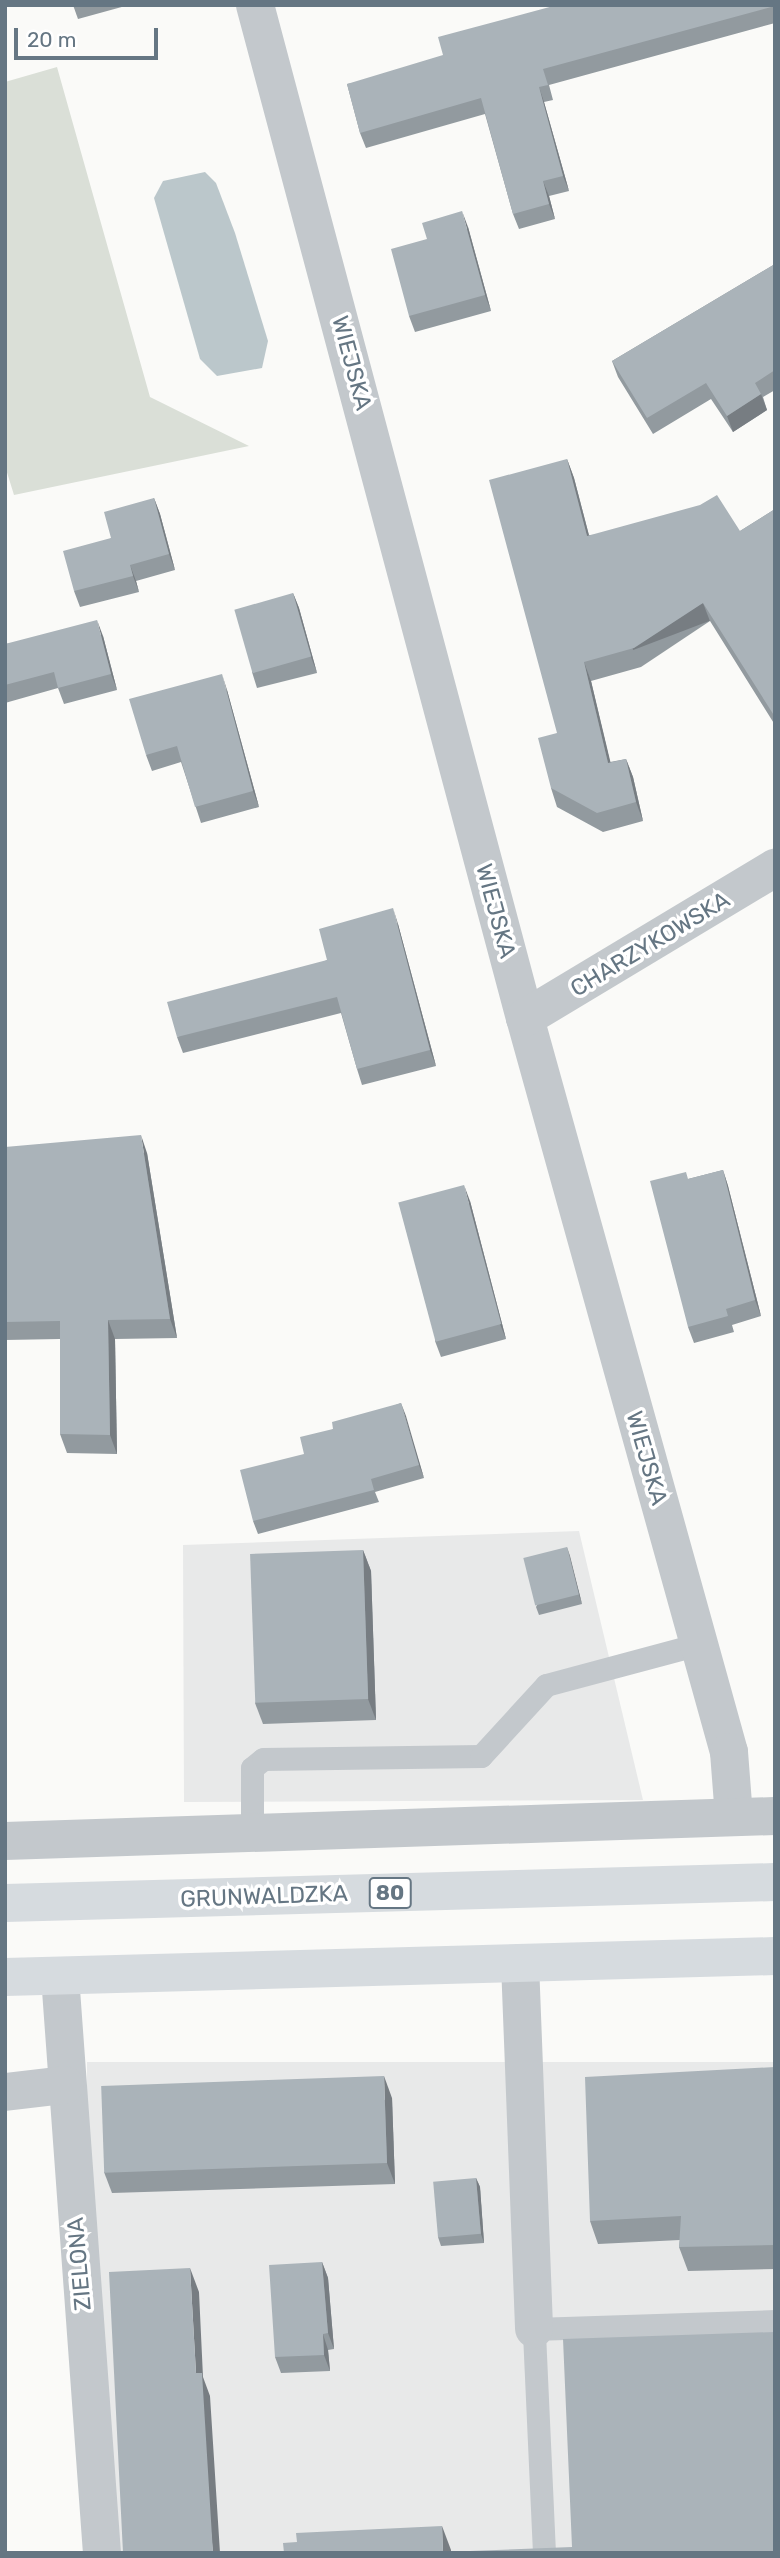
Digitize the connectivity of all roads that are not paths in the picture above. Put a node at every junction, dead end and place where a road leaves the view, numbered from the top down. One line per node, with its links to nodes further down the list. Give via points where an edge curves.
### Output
1 (257, 6): 3 (street, WIEJSKA)
2 (775, 868): 3 (street, CHARZYKOWSKA)
3 (525, 1018): 4 (street, WIEJSKA)
4 (699, 1644): 6 (street, WIEJSKA, via 729,1752); 7 (lane, via 546,1685 481,1756 263,1759 253,1768)
5 (775, 1816): 6 (street)
6 (734, 1817): 7 (street)
7 (252, 1832): 8 (street)
8 (5, 1841)
9 (775, 1882): 10 (main road, GRUNWALDZKA / 80)
10 (5, 1903)
11 (775, 1956): 12 (main road)
12 (520, 1963): 13 (main road); 18 (street)
13 (60, 1976): 14 (main road); 15 (street, ZIELONA)
14 (5, 1977)
15 (65, 2085): 16 (street); 19 (street, ZIELONA)
16 (5, 2092)
17 (775, 2321): 18 (lane)
18 (534, 2329): 20 (lane)
19 (102, 2553)
20 (544, 2553)

